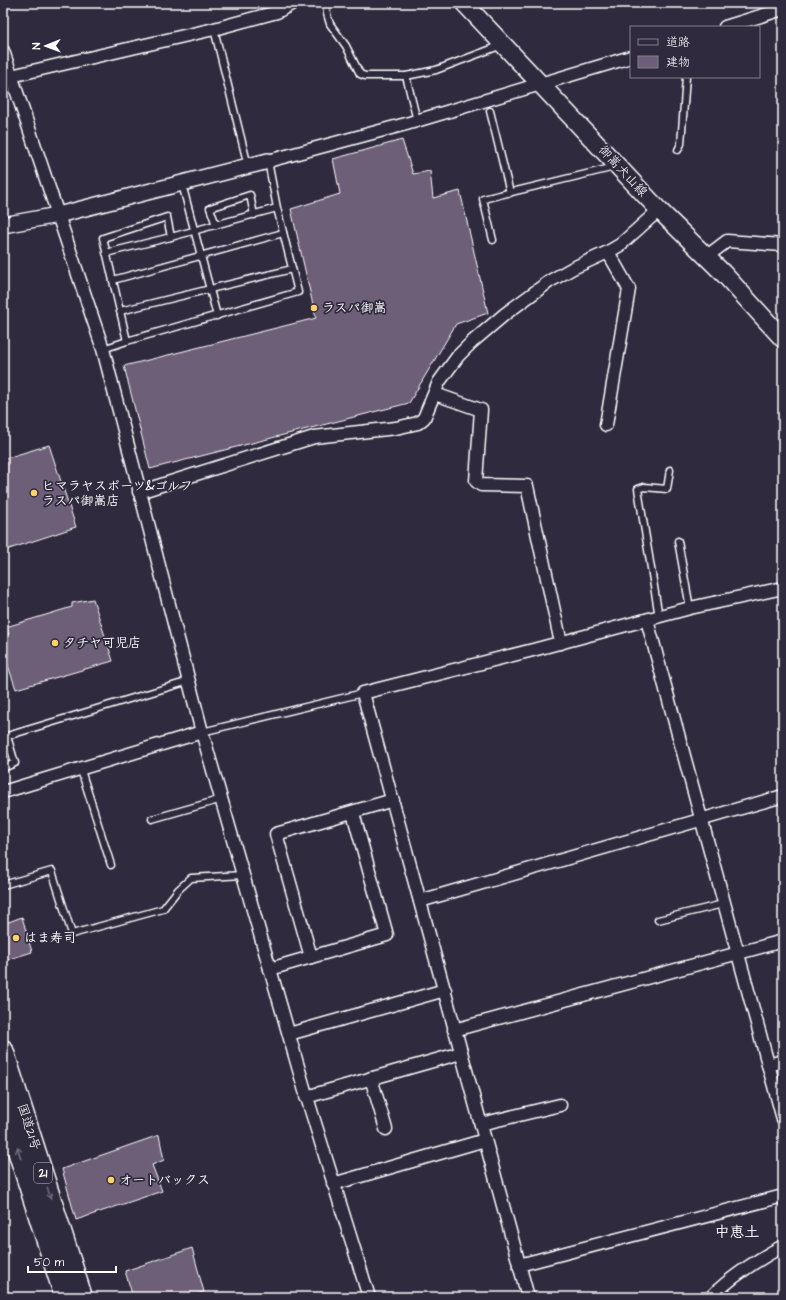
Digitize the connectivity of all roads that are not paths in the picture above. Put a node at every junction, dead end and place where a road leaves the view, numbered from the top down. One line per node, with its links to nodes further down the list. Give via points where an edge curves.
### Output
1 (293, 3): 4 (street, via 277,12)
2 (326, 3): 12 (lane, via 330,24 349,51 360,74)
3 (464, 3): 8 (main road, 御嵩犬山線)
4 (266, 9): 7 (street)
5 (783, 9): 6 (street)
6 (728, 26)
7 (214, 29): 11 (street); 19 (lane)
8 (504, 44): 12 (lane, via 436,70); 14 (main road, 御嵩犬山線)
9 (3, 51): 11 (street)
10 (630, 57): 14 (street)
11 (11, 76): 25 (street)
12 (406, 76): 16 (lane)
13 (686, 78): 17 (lane, via 681,144)
14 (542, 84): 16 (street); 20 (main road, 御嵩犬山線)
15 (490, 111): 22 (lane)
16 (417, 121): 18 (street)
17 (678, 150)
18 (268, 161): 19 (street); 23 (lane)
19 (248, 166): 21 (street)
20 (618, 166): 22 (lane); 24 (main road, 御嵩犬山線)
21 (182, 184): 25 (street); 29 (lane)
22 (510, 193): 32 (lane, via 483,199)
23 (277, 208): 26 (lane); 30 (lane)
24 (660, 210): 34 (street, via 620,245); 37 (main road, 御嵩犬山線)
25 (58, 215): 27 (street); 45 (street)
26 (254, 215): 28 (lane); 28 (lane, via 250,195 210,208)
27 (3, 225)
28 (216, 225): 29 (lane)
29 (195, 231): 31 (lane); 36 (lane)
30 (283, 233): 36 (lane); 38 (lane)
31 (171, 237): 35 (lane); 35 (lane, via 167,217 103,238)
32 (494, 240)
33 (783, 245): 37 (street, via 727,241)
34 (608, 252): 46 (street, via 550,281 505,314 458,356 439,382); 47 (street, via 629,289)
35 (106, 253): 39 (lane)
36 (201, 255): 39 (lane); 40 (lane)
37 (706, 257): 43 (main road, 御嵩犬山線)
38 (292, 269): 40 (lane); 42 (lane, via 298,292)
39 (113, 280): 41 (lane)
40 (210, 289): 41 (lane); 42 (lane)
41 (120, 311): 44 (lane)
42 (216, 316): 44 (lane)
43 (783, 339)
44 (127, 341): 45 (lane)
45 (103, 349): 49 (street)
46 (434, 394): 49 (street, via 424,418 418,423 396,428 314,437); 55 (street, via 481,410 476,481 481,485 527,486)
47 (606, 425)
48 (670, 470): 53 (lane, via 667,490 644,487 638,489)
49 (139, 492): 56 (street)
50 (678, 542): 52 (lane)
51 (783, 588): 52 (street)
52 (690, 608): 53 (street)
53 (659, 617): 54 (street)
54 (647, 620): 55 (street); 67 (street)
55 (561, 643): 57 (street)
56 (189, 681): 58 (street); 60 (lane, via 7,736 15,763)
57 (363, 693): 58 (lane); 64 (street)
58 (202, 732): 59 (street); 63 (street)
59 (80, 767): 61 (street); 68 (lane)
60 (3, 768)
61 (3, 792)
62 (783, 796): 67 (street)
63 (222, 799): 66 (lane); 69 (street)
64 (393, 800): 65 (street); 71 (street)
65 (353, 813): 76 (street, via 387,935); 76 (street, via 276,834)
66 (152, 819)
67 (700, 821): 71 (street); 72 (street)
68 (111, 865)
69 (243, 875): 70 (lane, via 191,878 164,909 72,934 52,871); 77 (street)
70 (3, 886)
71 (420, 901): 78 (street)
72 (723, 904): 73 (lane); 75 (street)
73 (658, 920)
74 (783, 941): 75 (street)
75 (737, 954): 79 (street); 84 (street)
76 (312, 957): 77 (street)
77 (270, 969): 80 (street)
78 (445, 990): 79 (street); 80 (street)
79 (454, 1030): 82 (street)
80 (288, 1034): 86 (street)
81 (3, 1050): 98 (highway, 国道21号 / 21, one-way to 98)
82 (461, 1053): 85 (street); 90 (street)
83 (783, 1061): 84 (street)
84 (768, 1065): 89 (street)
85 (372, 1078): 86 (street); 91 (street)
86 (306, 1097): 93 (street)
87 (3, 1104): 97 (highway, 国道21号 / 21, one-way to 87)
88 (560, 1105): 90 (street)
89 (783, 1119)
90 (481, 1124): 92 (street)
91 (386, 1129)
92 (485, 1140): 93 (street); 96 (street)
93 (333, 1184): 99 (street)
94 (783, 1196): 96 (street)
95 (783, 1246): 101 (street, via 725,1283)
96 (519, 1265): 100 (street)
97 (65, 1297)
98 (82, 1297)
99 (369, 1297)
100 (528, 1297)
101 (711, 1297)

